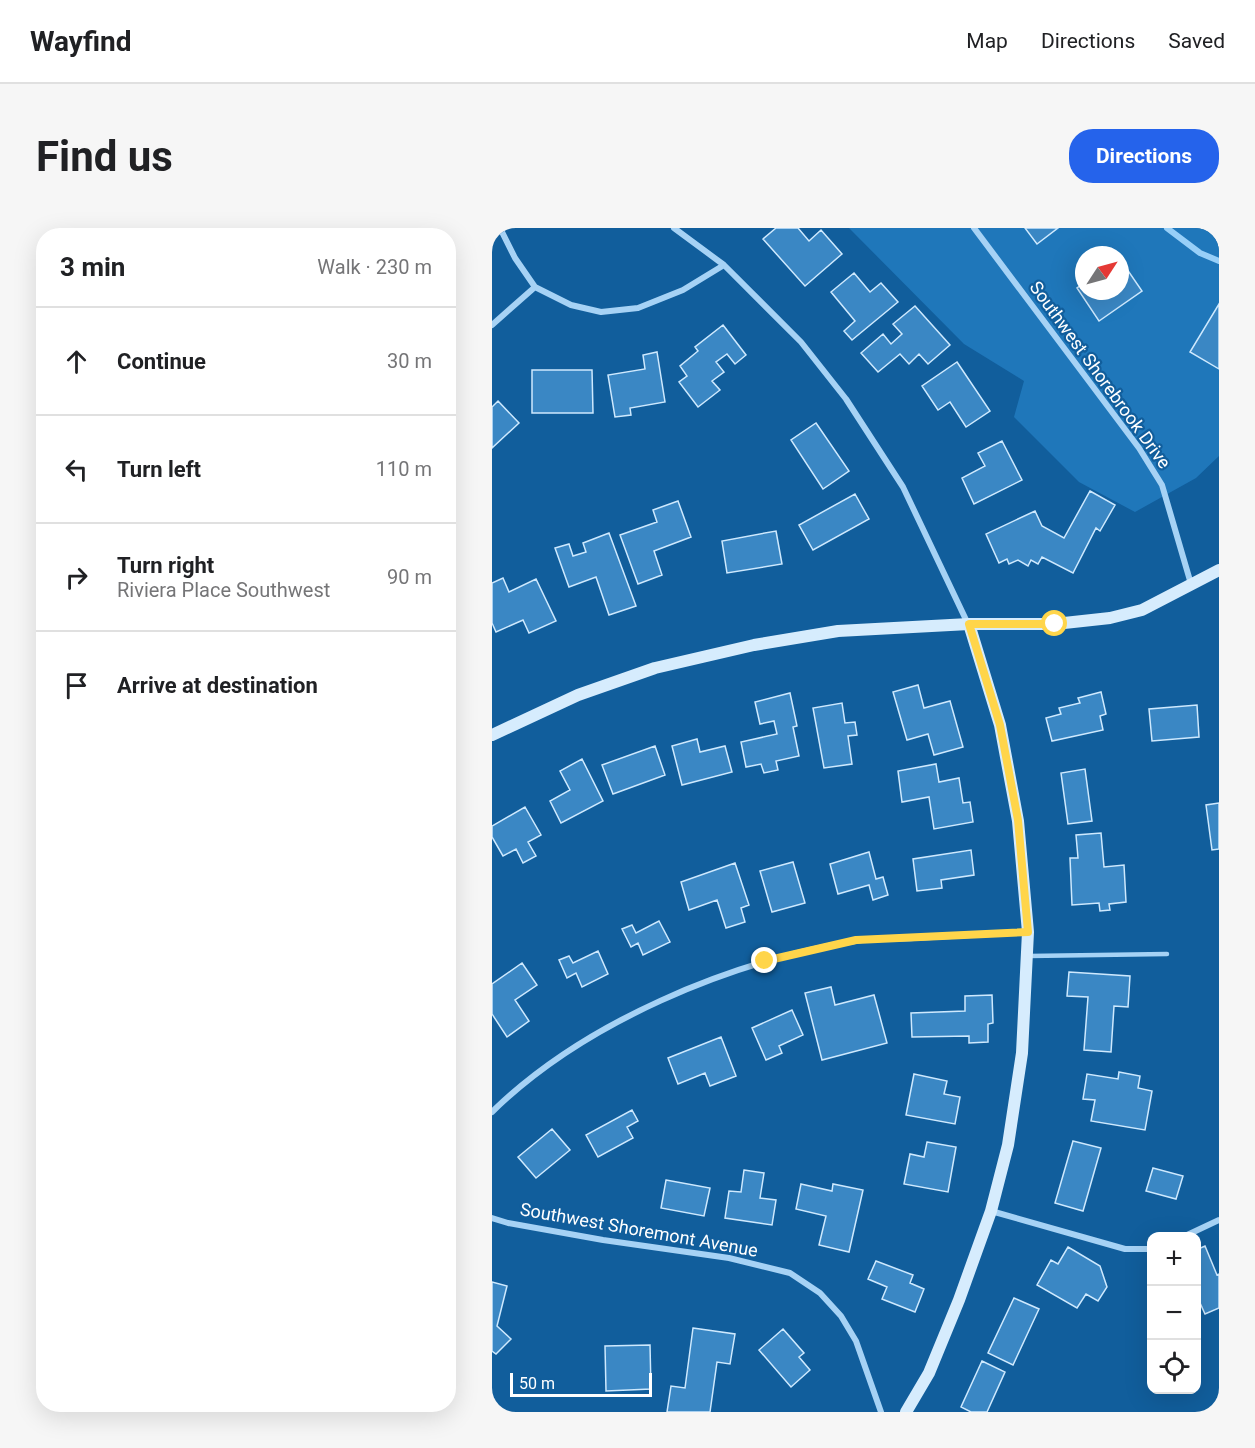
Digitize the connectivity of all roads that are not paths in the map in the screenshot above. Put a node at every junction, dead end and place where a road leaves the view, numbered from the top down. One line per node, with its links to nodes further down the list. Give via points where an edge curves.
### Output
1 (500, 228): 5 (street)
2 (674, 228): 4 (street)
3 (974, 228): 8 (street, Southwest Shorebrook Drive, via 1139,448 1161,485)
4 (724, 265): 5 (street, via 683,290 638,308 601,312 571,305); 9 (street, via 801,342 846,399 903,487)
5 (535, 287): 6 (street)
6 (492, 325)
7 (1219, 570): 8 (street)
8 (1191, 585): 9 (street, via 1142,609 1110,618 1055,624)
9 (969, 624): 10 (street, via 838,631 655,668 578,695); 11 (street, via 1000,725 1018,820)
10 (492, 735)
11 (1028, 932): 13 (street); 14 (street, via 856,940 765,961 657,1002 518,1086)
12 (1167, 954): 13 (lane)
13 (1027, 956): 15 (street, via 1022,1053 1008,1145)
14 (492, 1112)
15 (991, 1211): 19 (street, via 1125,1249); 21 (street, via 929,1373)
16 (492, 1218): 20 (street, Southwest Shoremont Avenue, via 603,1240 729,1258 790,1273 820,1293 841,1316 856,1341)
17 (1219, 1220): 18 (street)
18 (1194, 1232)
19 (1147, 1249)
20 (881, 1412)
21 (906, 1412)

